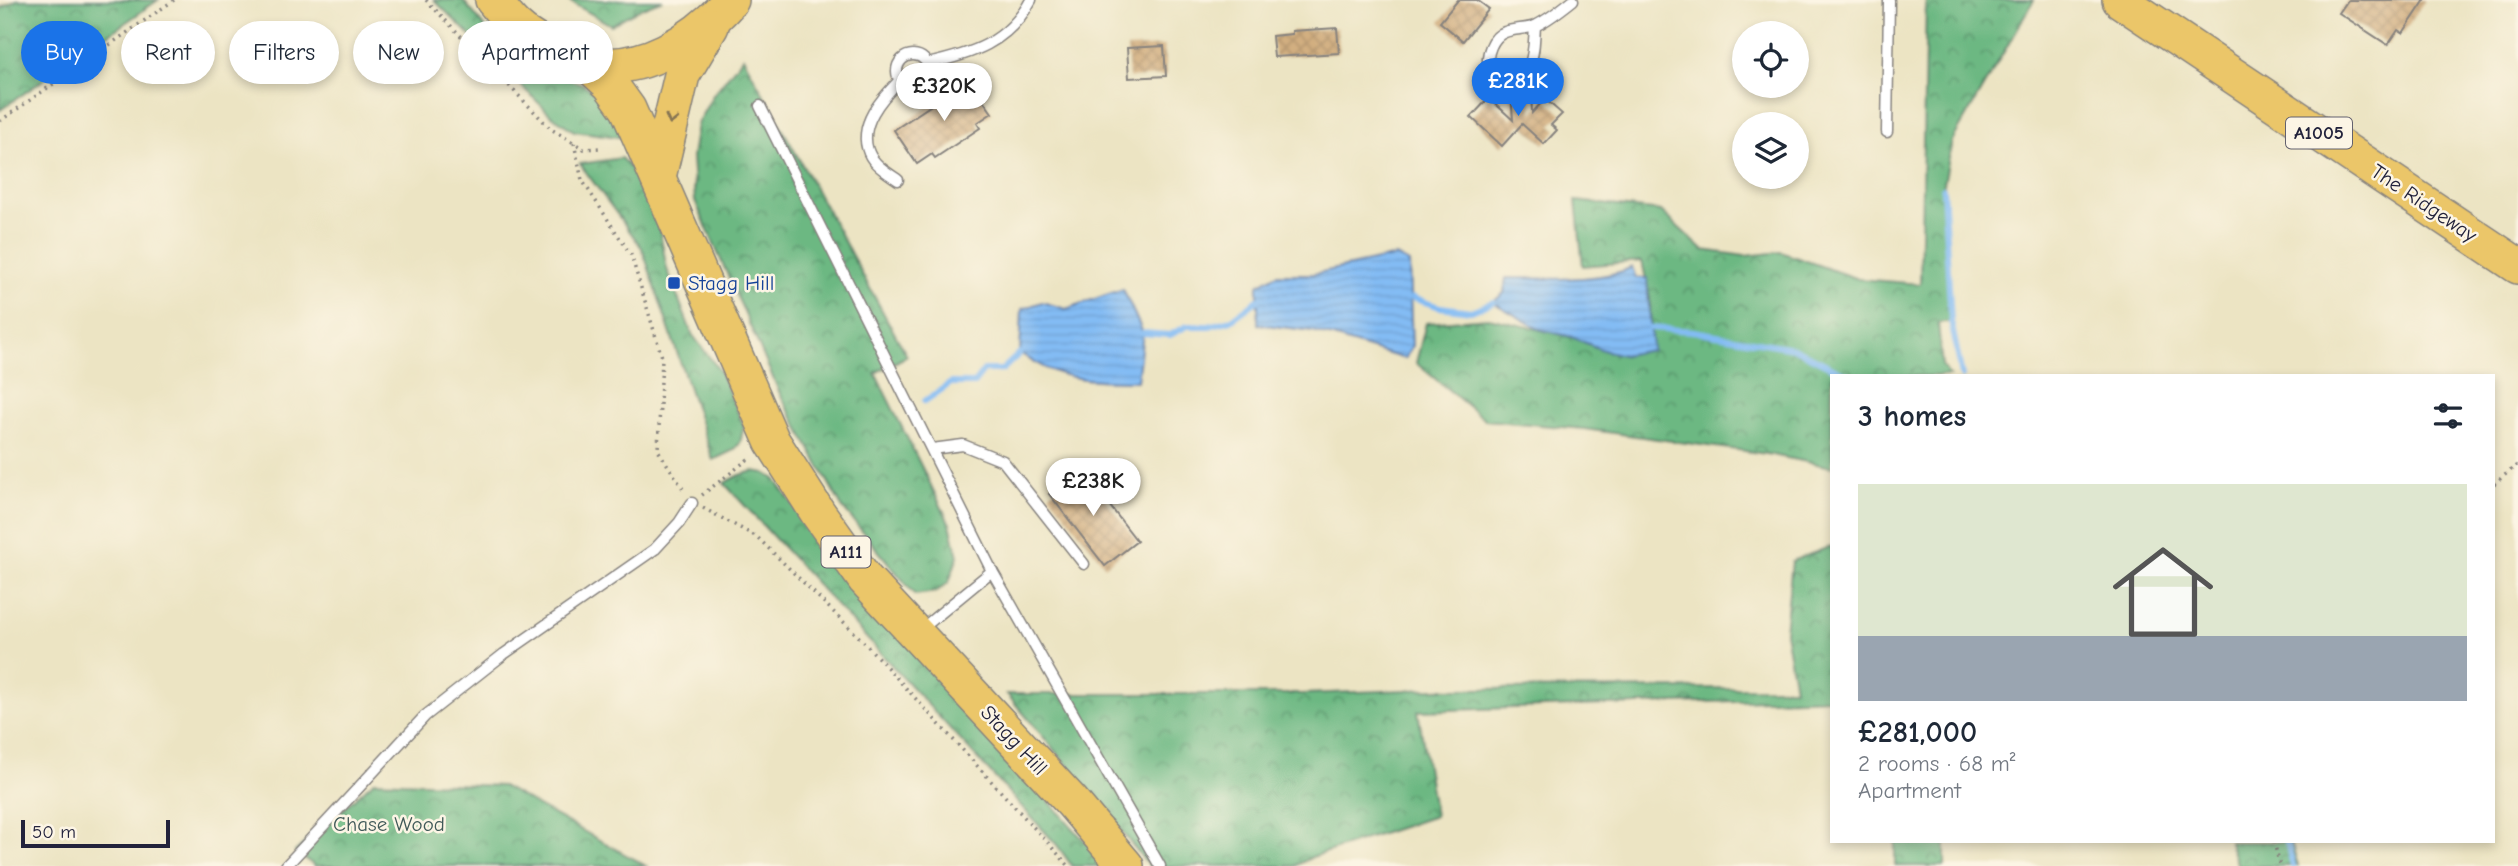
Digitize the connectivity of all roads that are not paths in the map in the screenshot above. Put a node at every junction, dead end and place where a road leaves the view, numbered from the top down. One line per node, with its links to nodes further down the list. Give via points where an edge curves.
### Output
1 (493, 0): 7 (main road)
2 (1031, 0): 10 (lane, via 1012,28 989,45)
3 (1573, 0): 8 (lane)
4 (1889, 0): 14 (lane)
5 (2120, 0): 17 (main road, The Ridgeway / A1005)
6 (725, 7): 9 (main road, via 693,36 652,58); 15 (main road, one-way to 15, via 682,75)
7 (510, 21)
8 (1535, 26): 8 (lane, via 1531,65 1521,77 1507,81 1495,75 1488,58 1498,35)
9 (613, 64)
10 (927, 64): 11 (lane, via 928,74 922,83 908,86); 11 (lane, via 914,55 904,58 898,66)
11 (900, 80): 16 (lane, via 871,114 866,137 869,154)
12 (610, 84): 15 (main road, Stagg Hill / A111, via 628,109)
13 (760, 106): 18 (lane)
14 (1887, 132)
15 (658, 177): 22 (main road, Stagg Hill / A111, via 772,441 865,579)
16 (898, 180)
17 (2518, 266)
18 (932, 449): 20 (lane, via 963,445 1003,461); 21 (lane)
19 (692, 503): 23 (lane, via 655,549 504,654 425,716)
20 (1084, 564)
21 (992, 571): 22 (lane); 25 (lane)
22 (915, 634): 24 (main road, Stagg Hill / A111)
23 (286, 866)
24 (1126, 866)
25 (1160, 866)

